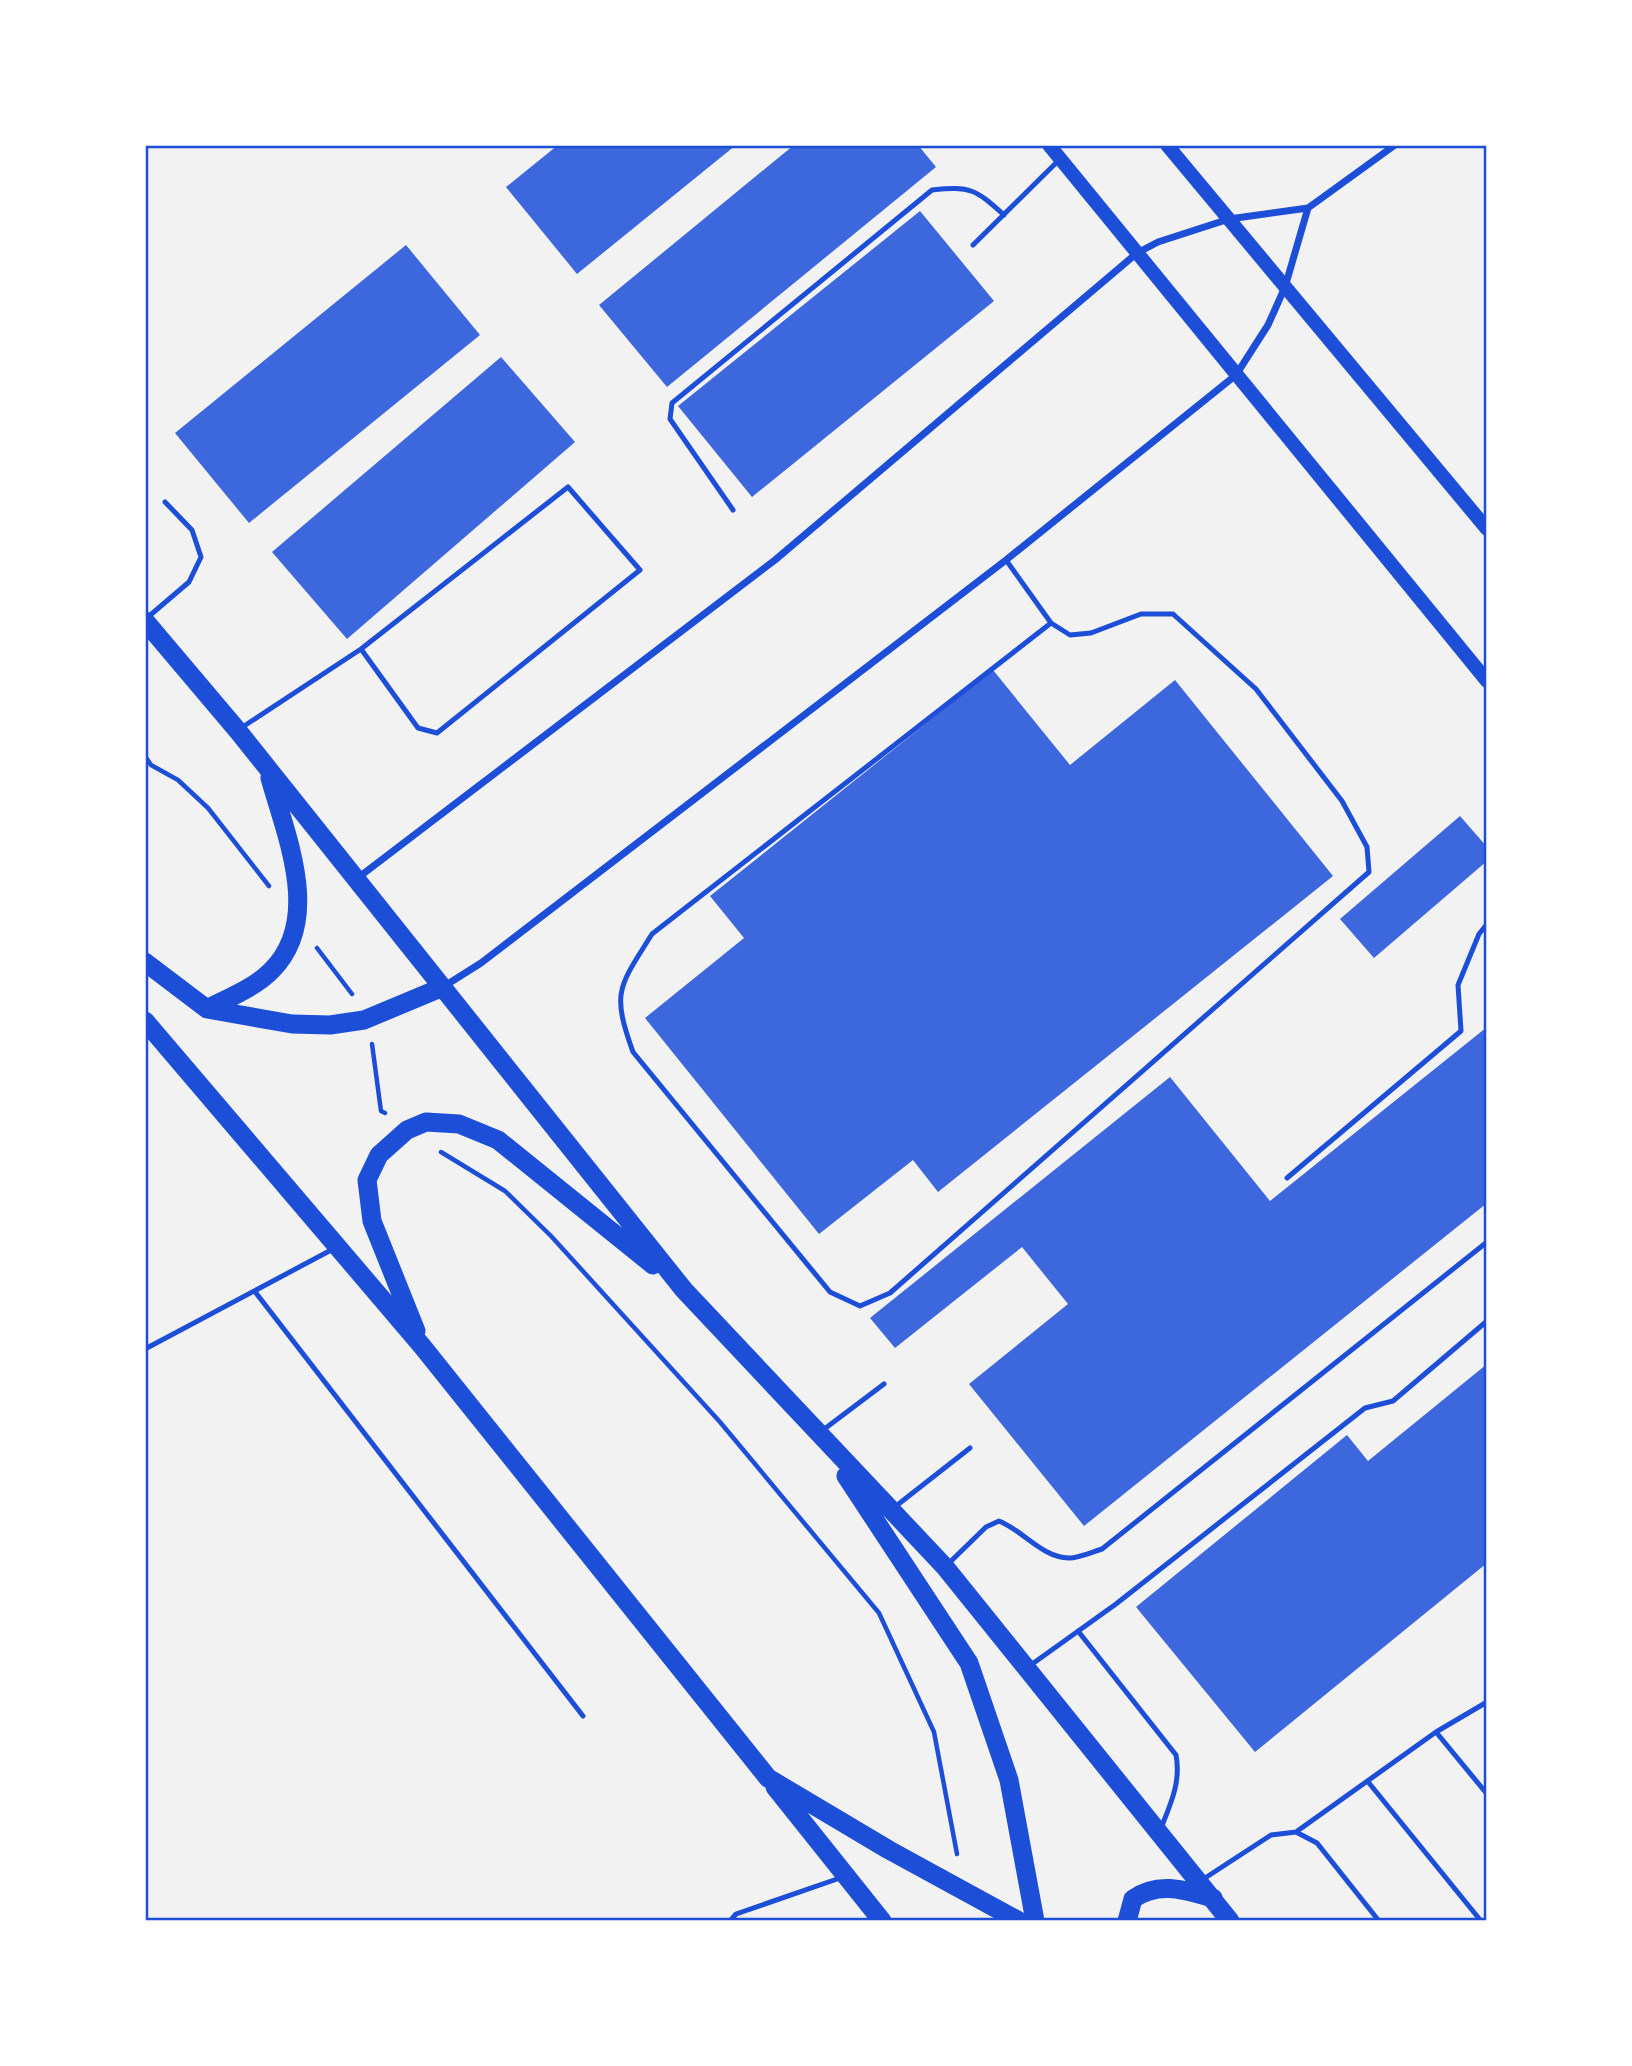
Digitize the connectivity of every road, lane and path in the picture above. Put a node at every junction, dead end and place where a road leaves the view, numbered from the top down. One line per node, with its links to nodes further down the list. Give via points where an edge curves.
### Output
1 (1049, 145): 4 (main road)
2 (1167, 145): 7 (main road)
3 (1395, 145): 5 (street)
4 (1060, 159): 6 (lane); 9 (main road)
5 (1308, 208): 7 (street); 10 (street)
6 (1004, 215): 8 (lane); 13 (lane, via 978,192 956,187 932,190 672,402 670,419)
7 (1229, 219): 9 (street); 10 (main road)
8 (973, 245)
9 (1137, 253): 11 (main road); 23 (street, via 775,560)
10 (1285, 287): 11 (street, via 1268,325); 14 (main road)
11 (1236, 375): 15 (street); 19 (main road)
12 (165, 502): 16 (lane, via 192,530 201,557 189,582)
13 (733, 510)
14 (1487, 529)
15 (1006, 560): 17 (lane); 27 (street)
16 (145, 620): 20 (highway)
17 (1051, 624): 17 (lane, via 1070,635 1091,633 1141,614 1173,614 1255,689 1342,801 1367,847 1369,872 890,1293 860,1306 830,1292 633,1052 619,1013 623,980 652,934)
18 (361, 649): 18 (lane, via 418,728 437,733 640,570 568,487); 20 (lane)
19 (1487, 681)
20 (237, 731): 22 (highway)
21 (145, 756): 25 (path, via 208,808)
22 (267, 768): 23 (highway); 25 (highway, via 297,877)
23 (356, 879): 27 (highway)
24 (1487, 923): 32 (lane, via 1458,985 1461,1031)
25 (296, 924): 28 (highway, via 285,954 270,972); 29 (path, via 349,988)
26 (145, 962): 28 (highway)
27 (443, 987): 29 (highway); 35 (highway)
28 (207, 1009): 29 (highway, via 292,1024 330,1026)
29 (364, 1020): 31 (path, via 375,1050 381,1111)
30 (145, 1021): 34 (highway)
31 (407, 1130): 35 (highway, via 426,1122 459,1124 498,1140); 38 (highway, via 379,1155 367,1180 372,1221); 55 (path, via 505,1191 551,1236 720,1422 879,1613 934,1732)
32 (1287, 1178)
33 (1487, 1242): 44 (lane, via 1102,1549 1070,1558 1045,1552 999,1521 986,1527)
34 (337, 1247): 36 (lane); 38 (highway)
35 (684, 1290): 41 (highway)
36 (256, 1293): 39 (lane); 48 (lane)
37 (1487, 1321): 45 (lane, via 1393,1401 1365,1408)
38 (422, 1346): 50 (highway)
39 (145, 1349)
40 (884, 1384): 41 (lane)
41 (818, 1434): 43 (highway); 62 (highway, via 970,1663 1009,1780)
42 (970, 1448): 43 (lane)
43 (890, 1510): 44 (highway)
44 (945, 1567): 46 (highway)
45 (1078, 1631): 46 (lane); 53 (lane, via 1176,1755 1175,1793)
46 (1026, 1668): 53 (highway)
47 (1487, 1702): 49 (lane)
48 (583, 1716)
49 (1436, 1732): 51 (lane); 52 (lane)
50 (768, 1778): 56 (highway); 61 (highway)
51 (1369, 1783): 54 (lane); 66 (lane)
52 (1487, 1794)
53 (1159, 1832): 57 (highway)
54 (1296, 1832): 57 (lane, via 1270,1835); 65 (lane, via 1317,1843)
55 (955, 1844)
56 (847, 1876): 59 (lane, via 736,1914); 60 (highway)
57 (1200, 1882): 58 (highway)
58 (1213, 1898): 63 (highway, via 1177,1888 1145,1890 1132,1899); 64 (highway)
59 (730, 1921)
60 (882, 1921)
61 (1019, 1921)
62 (1035, 1921)
63 (1127, 1921)
64 (1230, 1921)
65 (1379, 1921)
66 (1481, 1921)

